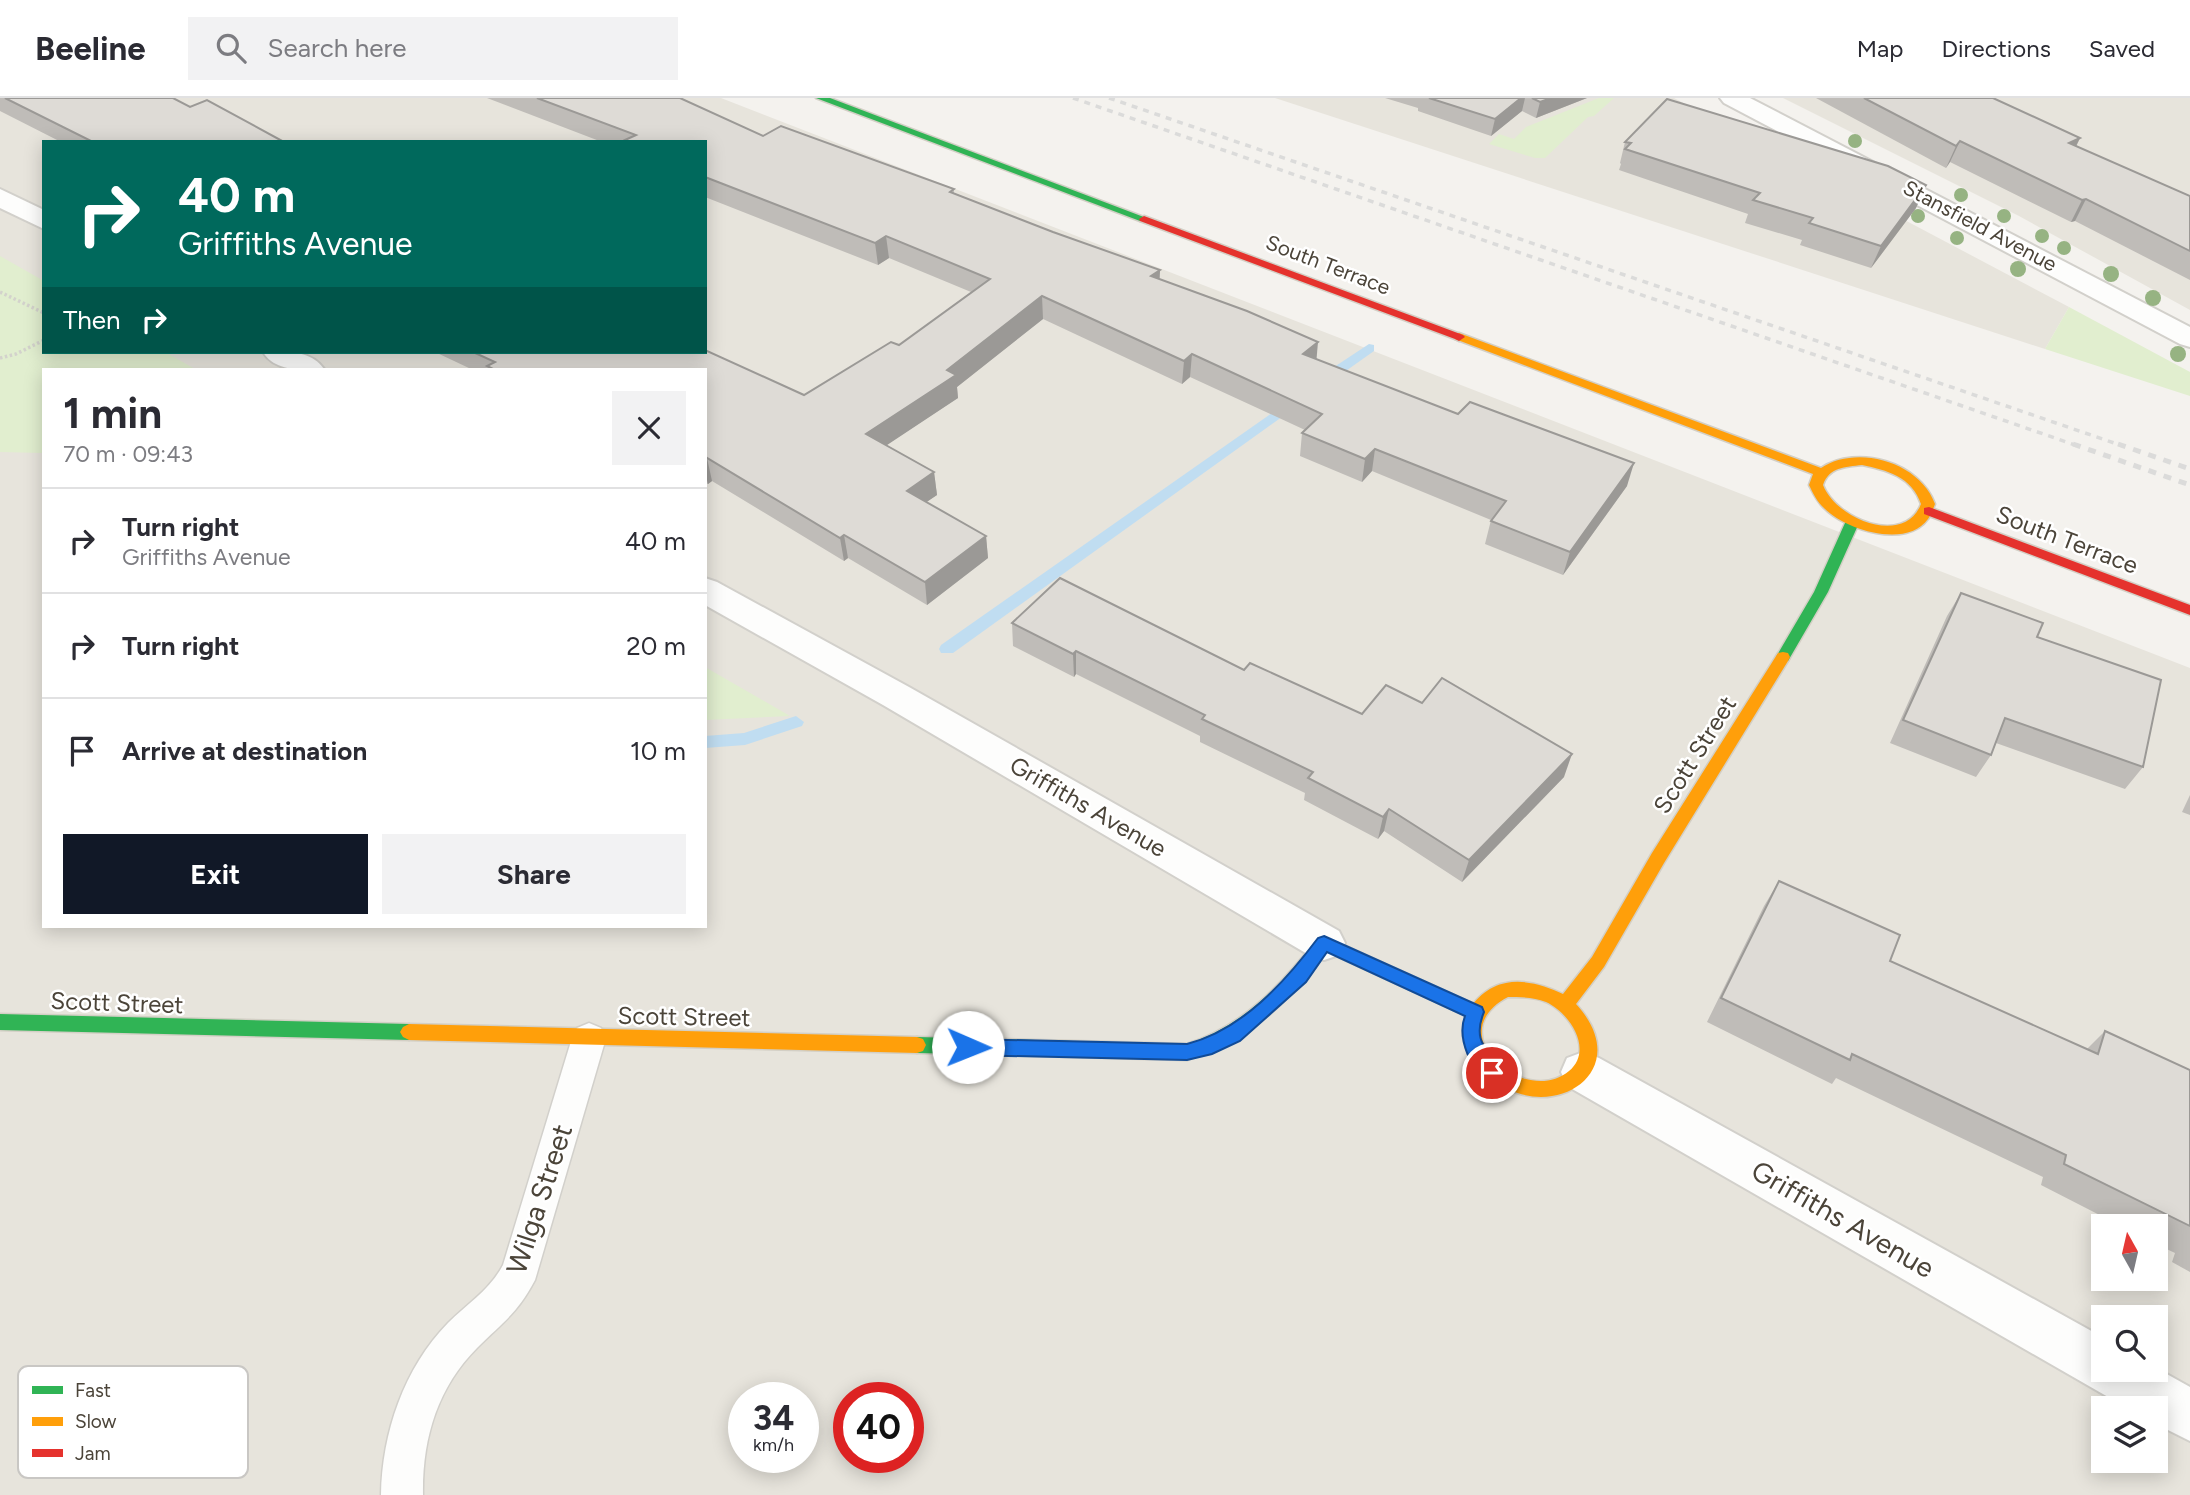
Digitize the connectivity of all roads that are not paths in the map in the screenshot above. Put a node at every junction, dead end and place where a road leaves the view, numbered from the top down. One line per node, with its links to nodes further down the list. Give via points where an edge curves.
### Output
1 (821, 98): 8 (street, South Terrace)
2 (1732, 98): 5 (street, Stansfield Avenue)
3 (0, 197): 4 (street)
4 (42, 220)
5 (2190, 338)
6 (281, 354): 7 (street)
7 (307, 368)
8 (1820, 472): 9 (street, via 1830,465 1861,461 1896,470 1922,489); 10 (street, via 1816,492 1824,504)
9 (1928, 511): 10 (street, via 1922,521 1892,530); 12 (street, South Terrace)
10 (1852, 523): 14 (street, Scott Street, via 1821,592 1780,663 1598,962)
11 (707, 591): 13 (street, Griffiths Avenue)
12 (2190, 610)
13 (1324, 943): 15 (street, Griffiths Avenue); 17 (street, Scott Street, via 1299,976 1234,1035 1187,1052)
14 (1565, 1005): 15 (street, via 1537,991 1506,990); 18 (street, via 1584,1025 1589,1040 1590,1055)
15 (1475, 1012): 18 (street, via 1471,1038 1479,1059 1505,1081 1546,1090 1566,1086)
16 (0, 1022): 17 (street, Scott Street)
17 (589, 1038): 22 (lane, Wilga Street, via 522,1267 507,1294 437,1364 410,1432)
18 (1583, 1072): 19 (street, Griffiths Avenue)
19 (2091, 1359)
20 (2131, 1382): 21 (street)
21 (2190, 1416)
22 (402, 1495)

